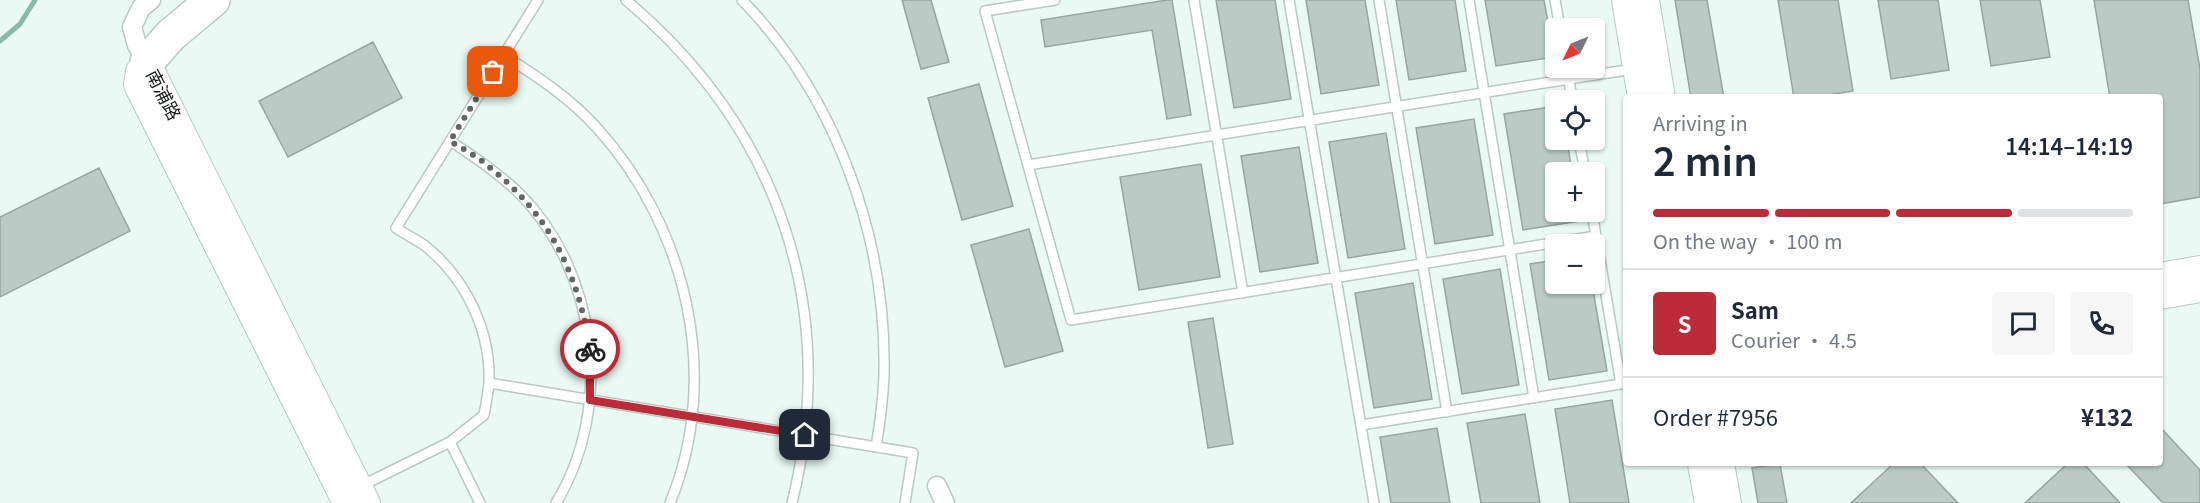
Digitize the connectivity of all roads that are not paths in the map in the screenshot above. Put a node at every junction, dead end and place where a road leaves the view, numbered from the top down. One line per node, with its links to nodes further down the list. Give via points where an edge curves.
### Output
1 (151, 0): 16 (street, via 141,8 132,27)
2 (213, 0): 16 (highway, via 171,35)
3 (538, 0): 15 (lane)
4 (626, 0): 44 (lane, via 675,45 721,100 772,194 802,296 808,366)
5 (742, 0): 46 (lane, via 813,94 845,160 860,203 875,265 883,338 884,375)
6 (1055, 0): 27 (lane, via 985,11)
7 (1194, 0): 25 (lane)
8 (1289, 0): 24 (lane)
9 (1379, 0): 23 (lane)
10 (1468, 0): 20 (lane)
11 (1555, 0): 14 (lane)
12 (1625, 0): 17 (street)
13 (1646, 0): 22 (street)
14 (1558, 18)
15 (503, 55): 26 (lane); 42 (lane, via 568,100 596,127 638,182 662,225 688,309 694,378)
16 (147, 62): 50 (street, 南浦路)
17 (1636, 68): 18 (lane); 21 (street)
18 (1569, 79): 19 (lane); 20 (lane)
19 (1571, 90)
20 (1484, 93): 23 (lane); 29 (lane)
21 (1640, 94)
22 (1661, 94)
23 (1396, 107): 24 (lane); 30 (lane)
24 (1309, 121): 25 (lane); 33 (lane)
25 (1217, 136): 27 (lane); 36 (lane)
26 (450, 141): 38 (lane, via 396,228 423,244 465,291 479,320 487,351); 40 (lane, via 488,165 520,195 548,230 570,269 584,311 591,355)
27 (1028, 165): 36 (lane, via 1071,320)
28 (1545, 244): 29 (lane)
29 (1510, 250): 30 (lane); 39 (lane)
30 (1422, 264): 33 (lane); 41 (lane)
31 (2200, 269): 32 (street)
32 (2163, 275)
33 (1336, 278): 36 (lane); 43 (lane)
34 (1605, 289): 39 (lane, via 1621,384)
35 (2200, 289): 37 (street)
36 (1243, 292)
37 (2163, 295)
38 (489, 383): 40 (lane); 45 (lane, via 484,415)
39 (1534, 398): 41 (lane)
40 (590, 400): 42 (lane); 52 (lane, via 582,445)
41 (1447, 412): 43 (lane)
42 (692, 417): 44 (lane); 53 (lane)
43 (1361, 425): 57 (lane)
44 (805, 435): 46 (lane); 54 (lane)
45 (450, 442): 50 (lane); 51 (lane)
46 (876, 447): 55 (lane, via 913,453)
47 (1701, 466): 58 (street)
48 (1721, 466): 59 (street)
49 (937, 486): 56 (street)
50 (357, 498)
51 (480, 503)
52 (556, 503)
53 (670, 503)
54 (792, 503)
55 (905, 503)
56 (945, 503)
57 (1374, 503)
58 (1708, 503)
59 (1728, 503)

